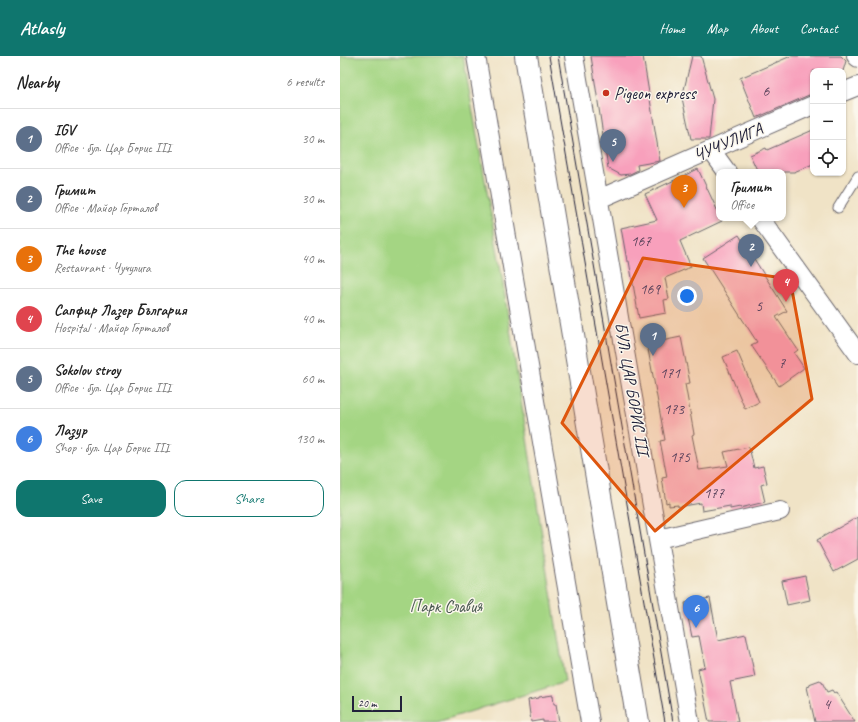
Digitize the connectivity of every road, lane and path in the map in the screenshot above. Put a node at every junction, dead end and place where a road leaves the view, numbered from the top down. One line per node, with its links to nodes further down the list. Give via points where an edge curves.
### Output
1 (476, 56): 16 (street)
2 (526, 56): 17 (main road)
3 (574, 56): 10 (street, БУЛ. ЦАР БОРИС III)
4 (858, 86): 5 (street)
5 (846, 91)
6 (810, 106): 7 (street, ЧУЧУЛИГА)
7 (711, 150): 8 (street); 10 (street, ЧУЧУЛИГА)
8 (725, 169)
9 (858, 176): 11 (lane)
10 (599, 199): 15 (street, БУЛ. ЦАР БОРИС III)
11 (838, 208)
12 (762, 221): 13 (street)
13 (858, 354)
14 (780, 511): 15 (street)
15 (658, 539): 18 (street, БУЛ. ЦАР БОРИС III)
16 (590, 722)
17 (638, 722)
18 (690, 722)

